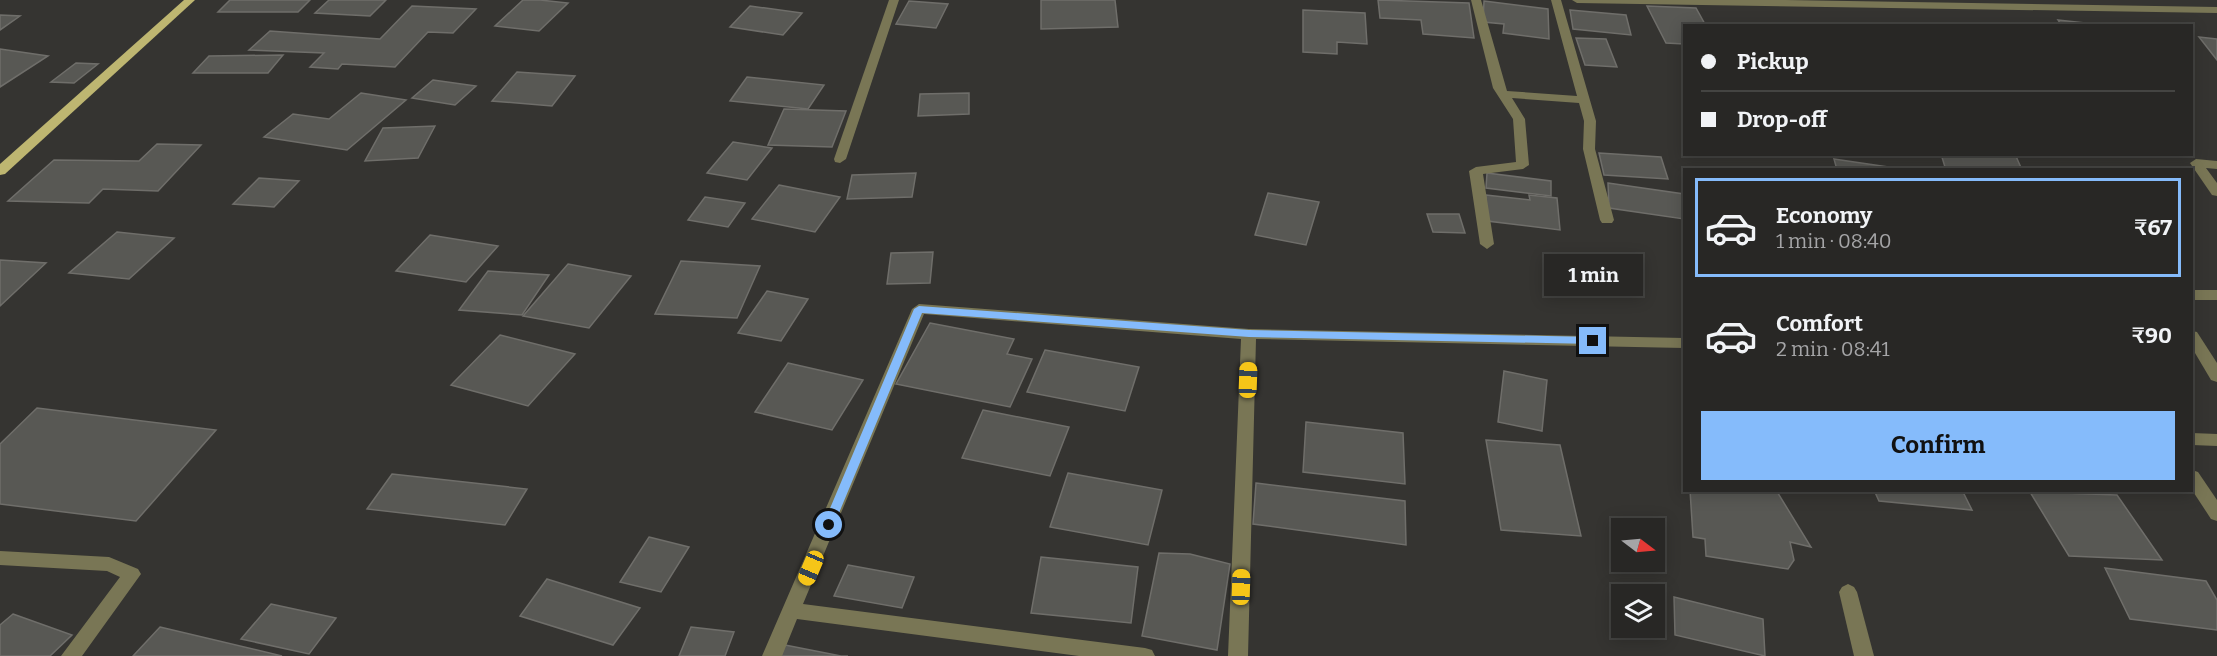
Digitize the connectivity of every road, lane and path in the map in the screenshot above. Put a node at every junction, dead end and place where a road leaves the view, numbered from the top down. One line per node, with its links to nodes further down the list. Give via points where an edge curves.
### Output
1 (190, 0): 13 (main road)
2 (894, 0): 11 (street)
3 (1476, 0): 9 (street)
4 (1556, 0): 10 (street)
5 (1577, 0): 7 (street)
6 (2193, 0): 7 (street)
7 (2203, 9): 8 (street)
8 (2217, 10)
9 (1503, 94): 10 (street); 16 (street, via 1519,118 1523,165 1476,171)
10 (1585, 100): 15 (street, via 1590,149)
11 (840, 159)
12 (2217, 165): 14 (street, via 2196,163)
13 (0, 171)
14 (2217, 192)
15 (1607, 220)
16 (1486, 244)
17 (2193, 295): 18 (street)
18 (2217, 295)
19 (1249, 334): 21 (street); 29 (street, via 919,309); 33 (street)
20 (2193, 338): 22 (street)
21 (1683, 343)
22 (2217, 376)
23 (2193, 439): 24 (street)
24 (2217, 440)
25 (2193, 478): 26 (street)
26 (2217, 514)
27 (0, 558): 30 (street, via 109,564 132,574)
28 (1848, 592): 34 (street)
29 (793, 611): 31 (street); 32 (street)
30 (70, 656)
31 (772, 656)
32 (1145, 656)
33 (1238, 656)
34 (1864, 656)

